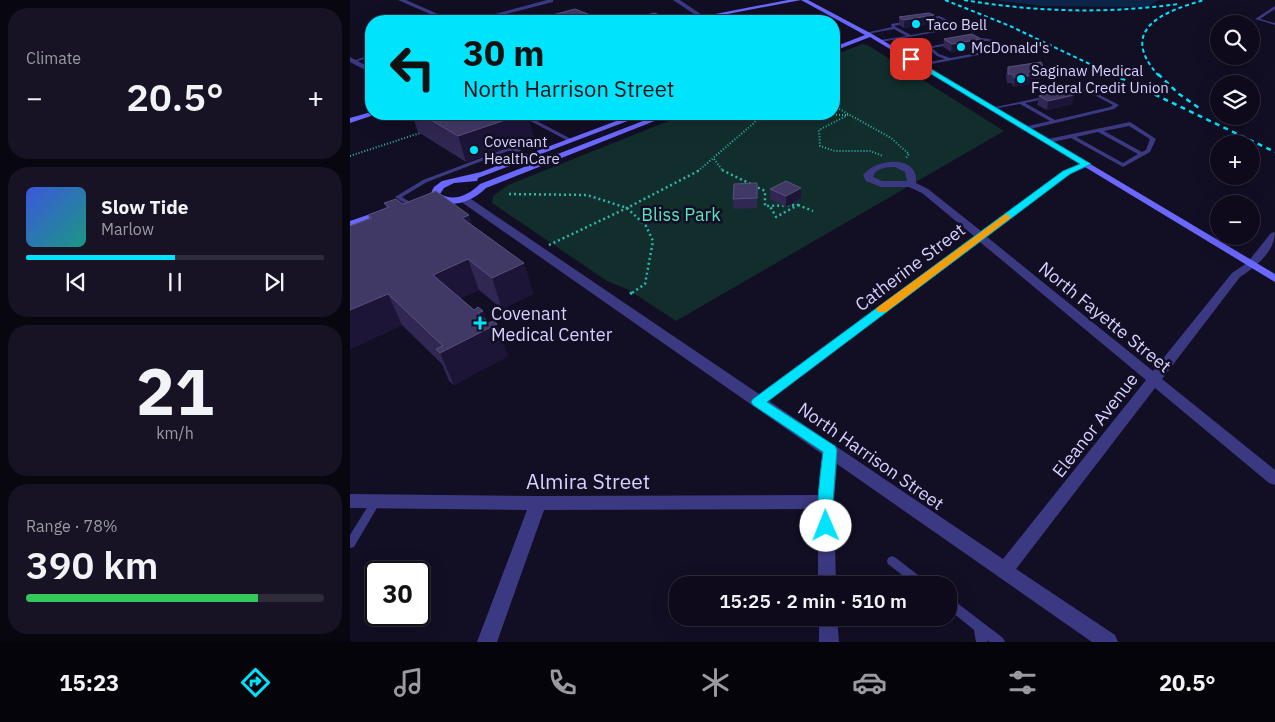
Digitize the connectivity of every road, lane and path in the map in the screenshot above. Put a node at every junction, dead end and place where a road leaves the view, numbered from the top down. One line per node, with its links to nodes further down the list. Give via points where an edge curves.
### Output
1 (401, 0): 7 (street)
2 (676, 0): 9 (street)
3 (798, 0): 10 (street)
4 (804, 0): 11 (street)
5 (550, 1): 8 (street)
6 (1275, 7): 15 (lane, via 1257,19)
7 (437, 15)
8 (495, 15)
9 (699, 15)
10 (713, 15)
11 (833, 15)
12 (840, 19): 17 (street)
13 (919, 20): 18 (lane, via 939,17 958,26)
14 (911, 21): 16 (lane, via 892,25)
15 (1275, 24)
16 (894, 28): 17 (lane); 18 (lane)
17 (866, 32): 19 (street); 20 (street); 22 (street)
18 (910, 36): 20 (lane)
19 (840, 39)
20 (881, 41): 24 (street)
21 (958, 43): 23 (lane)
22 (840, 46)
23 (929, 47): 24 (lane); 28 (lane)
24 (900, 53): 29 (street)
25 (973, 56): 25 (lane, via 1008,49 986,39 966,42 981,40 992,43 990,48 974,52); 28 (lane)
26 (365, 57): 27 (lane)
27 (352, 60): 30 (street)
28 (951, 60): 29 (lane)
29 (921, 65): 32 (street)
30 (365, 68)
31 (1022, 103): 32 (lane); 45 (lane); 45 (lane, via 1083,90 1118,104)
32 (993, 108): 46 (street)
33 (840, 110): 35 (path)
34 (840, 115): 35 (path)
35 (848, 115): 37 (path); 57 (path, via 891,138 909,154)
36 (365, 116): 43 (street)
37 (840, 119)
38 (537, 120): 44 (lane)
39 (626, 120): 50 (street)
40 (653, 120): 61 (street)
41 (756, 120): 55 (path)
42 (838, 120): 56 (path, via 818,130 820,146 835,152 870,151)
43 (350, 121)
44 (534, 121): 50 (lane)
45 (1054, 121): 46 (lane)
46 (1026, 128): 51 (street)
47 (428, 130): 53 (path)
48 (1100, 131): 49 (lane); 52 (lane); 52 (lane, via 1130,124 1153,139 1148,151)
49 (1072, 136): 51 (lane); 52 (lane, via 1123,165)
50 (572, 141): 54 (street)
51 (1048, 141): 58 (street)
52 (1142, 154)
53 (350, 156)
54 (529, 157): 59 (street); 65 (lane, via 515,149 507,150 425,181 398,197)
55 (714, 158): 67 (path, via 724,172 765,191 765,206); 68 (path, via 702,169)
56 (887, 158)
57 (903, 164)
58 (1086, 164): 72 (street, Catherine Street, via 1066,173); 74 (street)
59 (468, 178): 61 (street, via 482,182); 63 (street, via 441,185)
60 (911, 184): 72 (street, North Fayette Street, via 925,191)
61 (483, 186): 64 (street, via 475,195)
62 (509, 194): 68 (path, via 587,195)
63 (427, 197): 64 (street, via 449,201); 65 (street)
64 (464, 199): 78 (street, North Harrison Street)
65 (408, 204): 70 (street)
66 (798, 205): 67 (path); 67 (path, via 776,218); 69 (path)
67 (770, 206)
68 (627, 208): 73 (path); 76 (path, via 646,226 653,241 645,284)
69 (813, 211)
70 (350, 225)
71 (1275, 235): 74 (street, Eleanor Avenue)
72 (979, 237): 77 (street, North Fayette Street); 78 (street, Catherine Street)
73 (548, 245)
74 (1251, 265): 75 (street); 77 (street, Eleanor Avenue, via 1236,276)
75 (1275, 279)
76 (630, 294)
77 (1154, 380): 80 (street, North Fayette Street); 87 (street, Eleanor Avenue)
78 (758, 402): 79 (street, North Harrison Street)
79 (830, 450): 83 (street); 87 (street, North Harrison Street)
80 (1275, 480)
81 (350, 501): 82 (street, Almira Street)
82 (376, 501): 84 (street, Almira Street); 85 (lane)
83 (826, 502): 84 (street, Almira Street); 88 (street)
84 (538, 503): 93 (street)
85 (350, 544)
86 (892, 561): 89 (lane)
87 (1004, 571): 97 (street, North Harrison Street)
88 (828, 576)
89 (912, 576)
90 (957, 610): 92 (lane)
91 (828, 626): 94 (street)
92 (979, 627): 95 (lane); 96 (lane)
93 (487, 642)
94 (828, 642)
95 (982, 642)
96 (999, 642)
97 (1108, 642)

